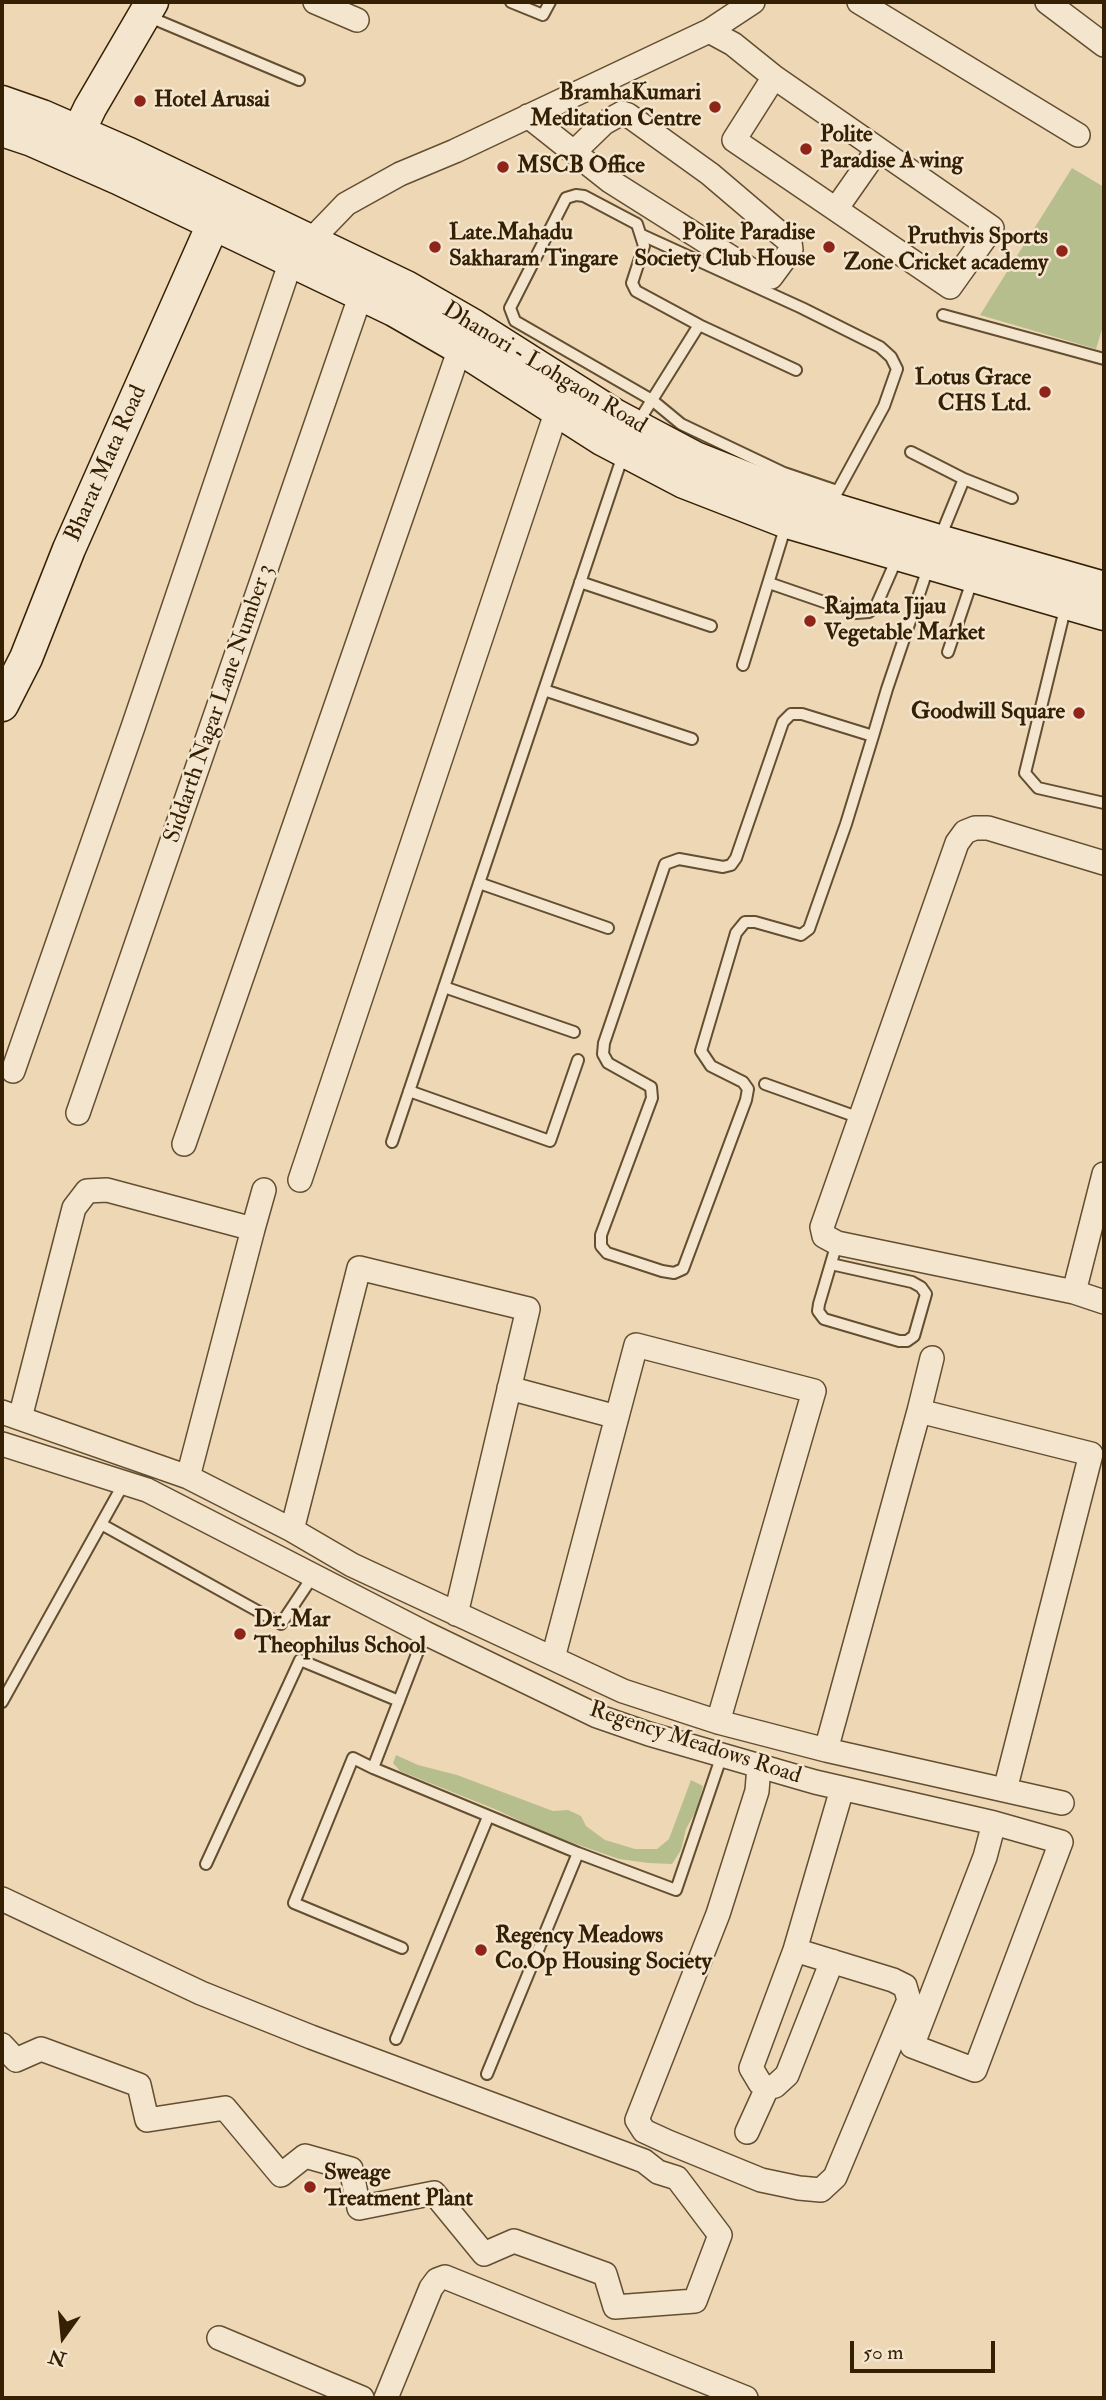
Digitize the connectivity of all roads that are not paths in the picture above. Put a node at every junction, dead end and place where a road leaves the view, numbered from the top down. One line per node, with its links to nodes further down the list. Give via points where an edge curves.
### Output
1 (315, 2): 8 (street)
2 (511, 2): 3 (lane, via 543,15)
3 (550, 2)
4 (753, 2): 9 (street)
5 (859, 2): 16 (street)
6 (1046, 2): 10 (street)
7 (148, 9): 12 (lane); 17 (main road)
8 (357, 20)
9 (709, 31): 11 (street); 14 (street)
10 (1104, 45)
11 (774, 77): 18 (street); 20 (street, via 734,140)
12 (299, 80)
13 (2, 102): 17 (main road, Dhanori - Lohgaon Road, via 42,116)
14 (528, 116): 19 (street); 23 (street, via 345,204)
15 (2, 130): 17 (main road, Dhanori - Lohgaon Road)
16 (1077, 135)
17 (73, 144): 21 (main road, Dhanori - Lohgaon Road)
18 (878, 149): 20 (street); 20 (street, via 992,228 950,287)
19 (574, 152): 19 (street, via 610,181 759,275 771,277 791,250 790,242 710,174 628,115 622,113 604,123)
20 (835, 209)
21 (219, 212): 23 (main road, Dhanori - Lohgaon Road); 50 (main road, Bharat Mata Road)
22 (642, 235): 26 (lane, via 644,246 632,283 636,291); 30 (lane, via 636,224 584,196 566,198 510,308 515,321); 36 (lane, via 802,308 891,357 897,369 884,406)
23 (299, 250): 24 (main road, Dhanori - Lohgaon Road); 32 (main road, Dhanori - Lohgaon Road, via 406,287 463,319 616,416); 60 (street)
24 (361, 294): 27 (main road, Dhanori - Lohgaon Road); 63 (street, Siddarth Nagar Lane Number 3)
25 (943, 315): 28 (lane)
26 (699, 325): 29 (lane); 30 (lane)
27 (460, 348): 31 (main road, Dhanori - Lohgaon Road); 66 (street)
28 (1104, 359)
29 (796, 370)
30 (652, 400): 32 (lane); 36 (lane, via 681,424)
31 (558, 410): 32 (main road, Dhanori - Lohgaon Road); 68 (street)
32 (630, 439): 36 (main road, Dhanori - Lohgaon Road, via 695,458 796,498); 37 (main road, Dhanori - Lohgaon Road, via 684,482); 41 (lane)
33 (911, 452): 34 (lane)
34 (964, 479): 35 (lane); 38 (lane)
35 (1012, 498)
36 (833, 499): 38 (main road, Dhanori - Lohgaon Road)
37 (787, 522): 39 (main road, Dhanori - Lohgaon Road); 42 (lane)
38 (934, 552): 39 (main road, Dhanori - Lohgaon Road); 40 (main road, Dhanori - Lohgaon Road); 43 (main road, Dhanori - Lohgaon Road); 51 (lane)
39 (899, 554): 42 (lane, via 869,612 856,613)
40 (974, 576): 44 (main road, Dhanori - Lohgaon Road); 47 (lane)
41 (580, 582): 46 (lane); 49 (lane)
42 (769, 583): 48 (lane)
43 (1104, 588)
44 (1066, 602): 45 (main road, Dhanori - Lohgaon Road); 53 (lane, via 1025,773 1038,788)
45 (1104, 614)
46 (711, 626)
47 (948, 652)
48 (743, 665)
49 (544, 690): 52 (lane); 55 (lane)
50 (2, 705)
51 (873, 736): 51 (lane, via 791,714 783,722 731,865 679,859 665,864 604,1043 608,1063 651,1087 652,1098 601,1235 607,1253 662,1271 683,1269 748,1090 743,1082 711,1066 701,1051 736,933 745,922 801,935 809,929)
52 (691, 739)
53 (1104, 803)
54 (1104, 863): 64 (street, via 988,828 965,832 957,843)
55 (479, 883): 56 (lane); 57 (lane)
56 (608, 928)
57 (444, 987): 58 (lane); 62 (lane)
58 (574, 1032)
59 (578, 1060): 62 (lane, via 550,1141)
60 (13, 1071)
61 (765, 1084): 64 (lane)
62 (409, 1091): 65 (lane)
63 (78, 1113)
64 (860, 1118): 71 (street, via 822,1227)
65 (392, 1142)
66 (184, 1144)
67 (1104, 1174): 72 (street)
68 (300, 1180)
69 (264, 1190): 70 (street)
70 (253, 1228): 77 (street, via 107,1190 88,1191 74,1208); 80 (street)
71 (834, 1253): 71 (lane, via 819,1304 824,1319 899,1341 914,1336 926,1294 921,1287); 72 (street)
72 (1074, 1292): 73 (street)
73 (1104, 1302)
74 (932, 1358): 76 (street)
75 (509, 1388): 78 (street); 83 (street, via 528,1309 359,1268); 85 (street)
76 (919, 1411): 91 (street); 96 (street, via 1091,1454)
77 (11, 1415): 80 (street)
78 (617, 1417): 87 (street); 90 (street, via 636,1345 814,1391)
79 (2, 1444): 81 (street, Regency Meadows Road)
80 (188, 1477): 83 (street)
81 (124, 1483): 82 (lane); 84 (street, Regency Meadows Road, via 147,1490)
82 (101, 1524): 84 (lane, via 281,1624); 89 (lane)
83 (292, 1530): 85 (street, via 352,1565)
84 (313, 1576): 86 (street, Regency Meadows Road)
85 (456, 1614): 87 (street)
86 (425, 1633): 88 (lane); 92 (street, Regency Meadows Road, via 597,1716)
87 (553, 1658): 90 (street, via 623,1691)
88 (399, 1701): 94 (lane); 101 (lane, via 300,1660)
89 (2, 1702)
90 (718, 1722): 91 (street)
91 (826, 1750): 96 (street)
92 (722, 1755): 93 (street, Regency Meadows Road); 100 (lane, via 676,1890)
93 (759, 1766): 95 (street, Regency Meadows Road); 105 (street, via 757,1791 718,1914 637,2120 644,2131 761,2180 821,2190 835,2178 909,2000 905,1986)
94 (373, 1768): 98 (lane); 103 (lane, via 353,1758 294,1903)
95 (842, 1788): 99 (street, Regency Meadows Road); 104 (street)
96 (1005, 1790): 97 (street)
97 (1062, 1802)
98 (488, 1817): 100 (lane); 106 (lane)
99 (994, 1824): 99 (street, Regency Meadows Road, via 912,2046 975,2070 1061,1842)
100 (578, 1853): 108 (lane)
101 (206, 1864)
102 (2, 1899): 107 (street, via 213,1998 644,2161 677,2178 720,2235 695,2301 615,2307 605,2274 514,2241 484,2254 434,2193 359,2208 351,2169 305,2156 281,2175 225,2108 147,2120 139,2085 41,2049 16,2060)
103 (402, 1948)
104 (795, 1950): 105 (street); 109 (street, via 751,2068)
105 (832, 1961): 109 (street, via 787,2075)
106 (396, 2039)
107 (2, 2045)
108 (487, 2074)
109 (767, 2088): 110 (street)
110 (747, 2132)
111 (219, 2338): 112 (street)
112 (362, 2398)
113 (386, 2398): 114 (street, via 431,2288 445,2277)
114 (746, 2398)

